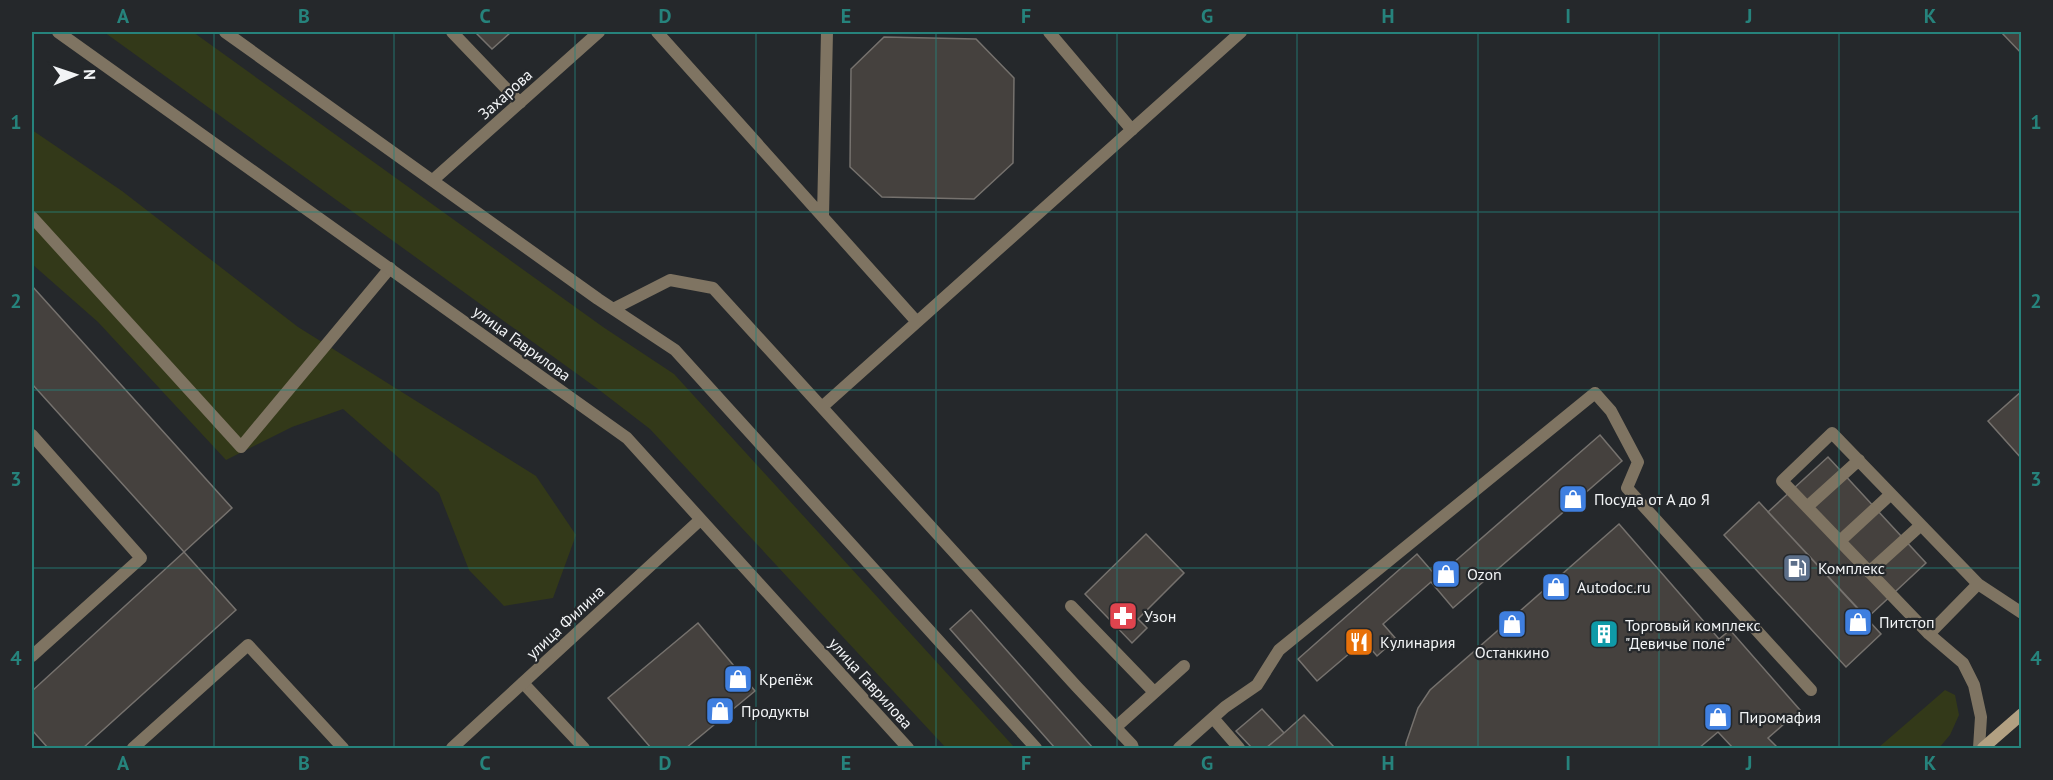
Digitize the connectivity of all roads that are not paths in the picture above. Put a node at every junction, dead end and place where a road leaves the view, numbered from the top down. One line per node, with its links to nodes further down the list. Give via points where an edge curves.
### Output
1 (58, 32): 14 (street, улица Гаврилова)
2 (225, 32): 11 (street)
3 (452, 32): 9 (street)
4 (599, 32): 9 (street, Захарова)
5 (657, 32): 13 (street)
6 (827, 32): 13 (street)
7 (1049, 32): 10 (street)
8 (1241, 32): 10 (street)
9 (520, 103): 11 (street, Захарова)
10 (1132, 130): 16 (street)
11 (434, 180): 15 (street)
12 (32, 216): 14 (street, via 240,447)
13 (823, 216): 16 (street)
14 (390, 268): 22 (street, улица Гаврилова, via 627,438)
15 (613, 309): 17 (street, via 670,280 713,288); 43 (street, via 675,350)
16 (917, 322): 17 (street)
17 (822, 407): 37 (street)
18 (32, 435): 30 (street, via 141,558)
19 (1858, 460): 20 (street); 21 (street); 21 (street, via 1832,433 1782,481)
20 (1891, 494): 23 (street); 24 (street)
21 (1807, 507): 24 (street)
22 (700, 520): 32 (street, улица Филина); 42 (street, улица Гаврилова)
23 (1921, 525): 25 (street); 26 (street)
24 (1839, 541): 25 (street)
25 (1869, 572): 29 (street)
26 (1978, 584): 28 (street); 29 (street)
27 (1071, 606): 34 (street)
28 (2022, 613)
29 (1929, 634): 47 (street, via 1963,663 1974,685 1981,717)
30 (32, 656)
31 (1184, 666): 34 (street)
32 (523, 683): 40 (street, улица Филина); 41 (street)
33 (1811, 690): 36 (street, via 1627,488 1638,462 1611,411 1595,393 1279,650 1257,685)
34 (1154, 692): 37 (street)
35 (2022, 714): 47 (main road)
36 (1213, 718): 45 (street); 46 (street)
37 (1116, 727): 44 (street)
38 (133, 748): 39 (street, via 248,645)
39 (343, 748)
40 (452, 748)
41 (584, 748)
42 (908, 748)
43 (1036, 748)
44 (1133, 748)
45 (1179, 748)
46 (1239, 748)
47 (1981, 748)

